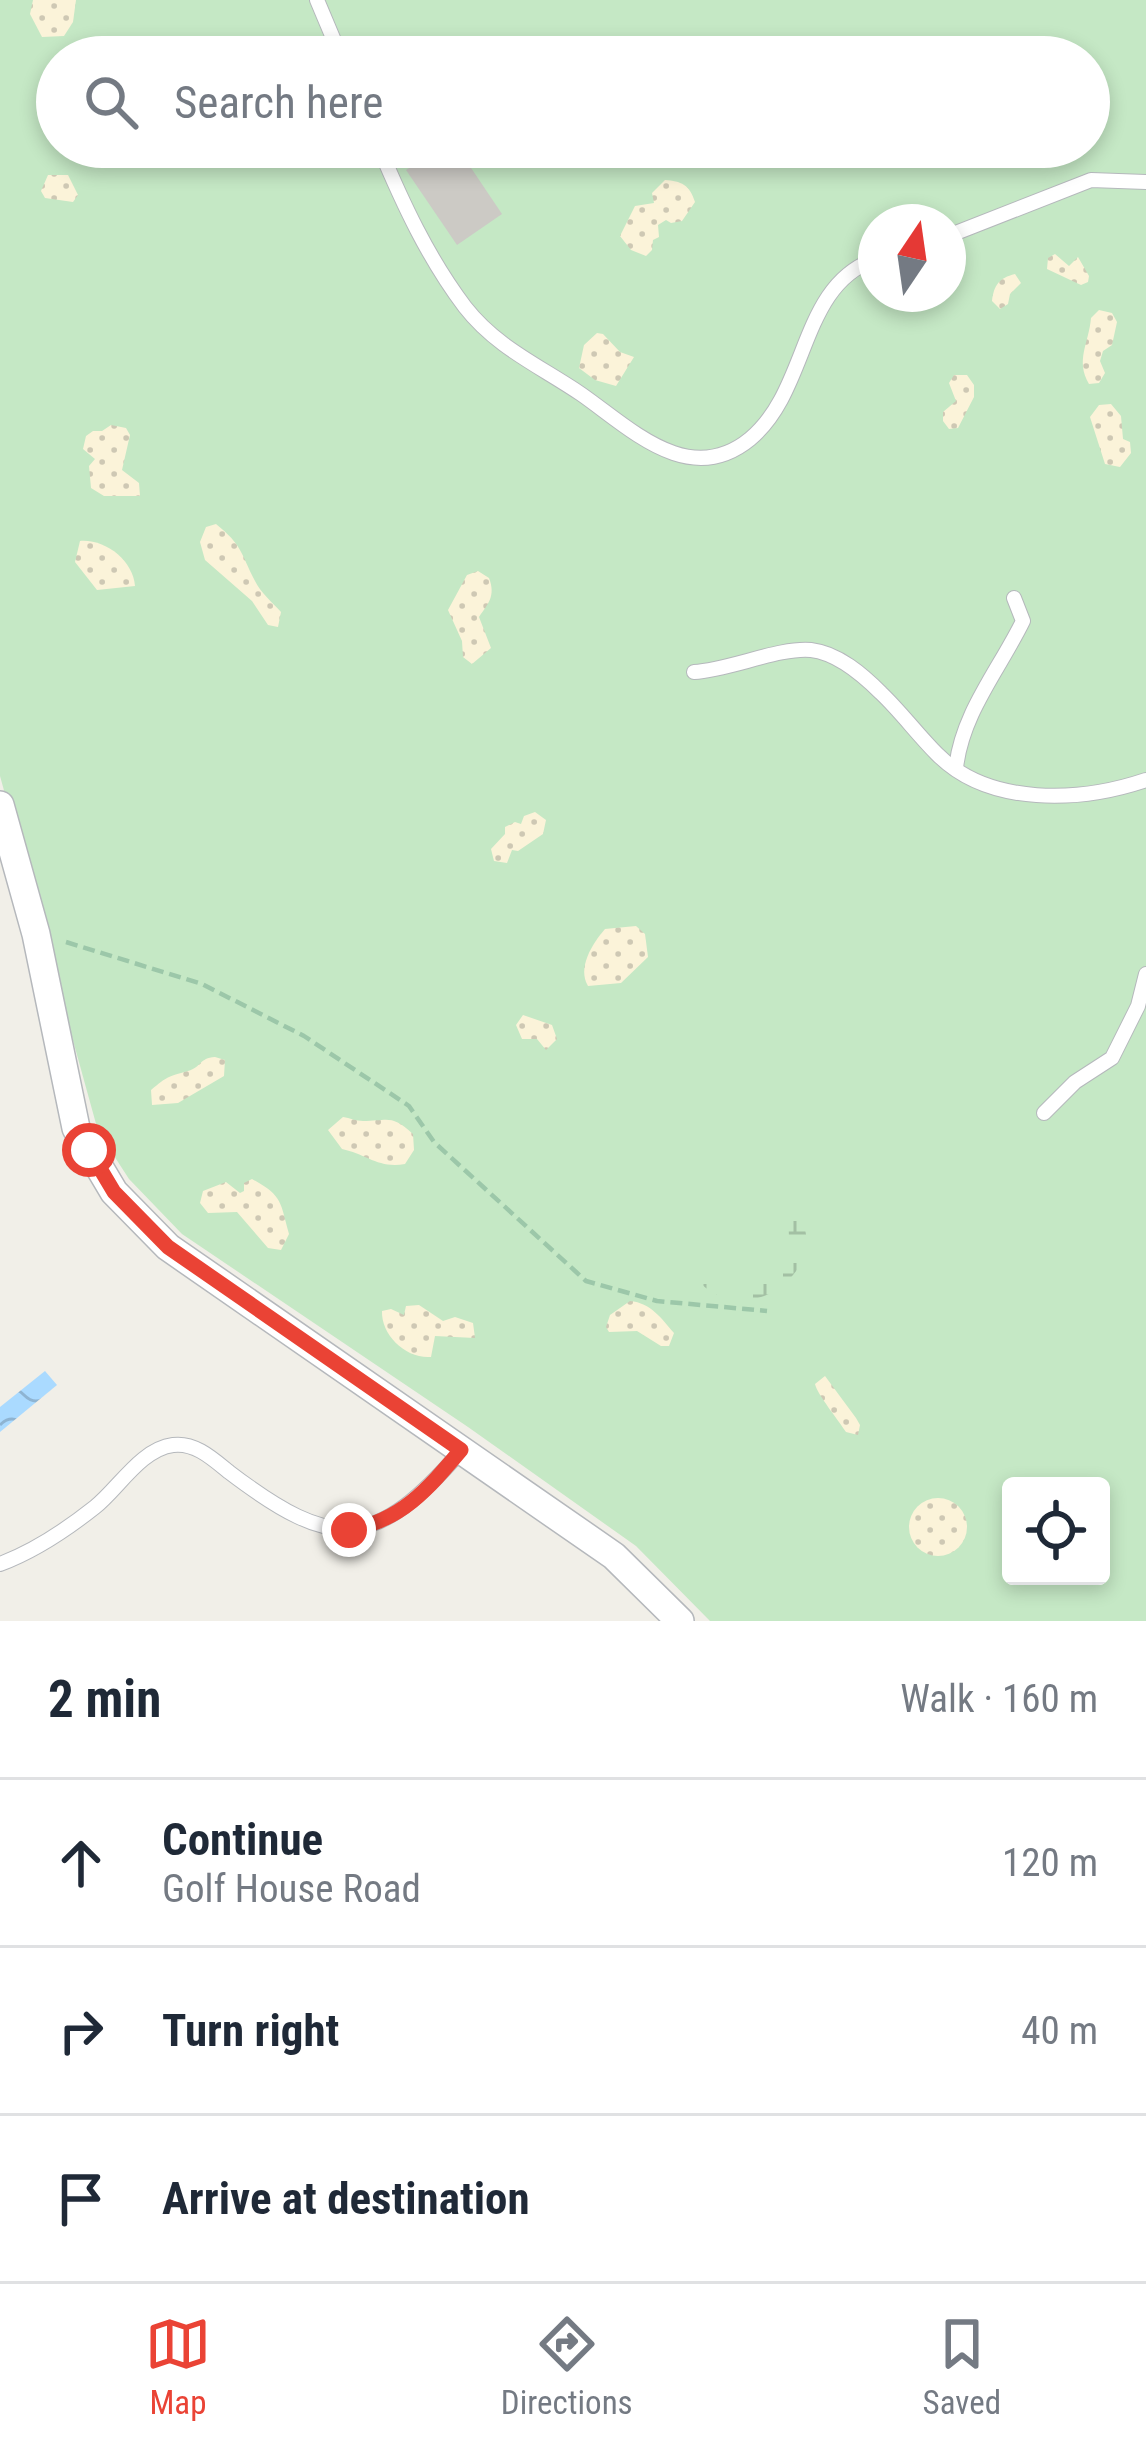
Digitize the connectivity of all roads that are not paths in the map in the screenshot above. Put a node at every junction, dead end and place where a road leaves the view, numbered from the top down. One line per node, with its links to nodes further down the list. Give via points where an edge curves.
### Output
1 (317, 0): 2 (lane)
2 (332, 36)
3 (388, 168): 6 (lane, via 409,220 495,340 626,430 697,459 736,450 771,417 832,287)
4 (1146, 182): 5 (lane, via 1091,181)
5 (966, 229)
6 (858, 265)
7 (1015, 598): 9 (lane, via 1023,621 965,724)
8 (694, 672): 9 (lane, via 809,650 832,656 866,678)
9 (956, 768): 10 (lane, via 978,784 1056,796)
10 (1146, 780)
11 (0, 805): 14 (street, via 76,1128 114,1192 168,1247)
12 (1146, 974): 13 (lane, via 1112,1058)
13 (1044, 1113)
14 (461, 1450): 15 (lane, via 415,1502 349,1530 288,1514 200,1451 169,1445 62,1531); 16 (street, via 614,1556)
15 (0, 1564)
16 (680, 1621)

